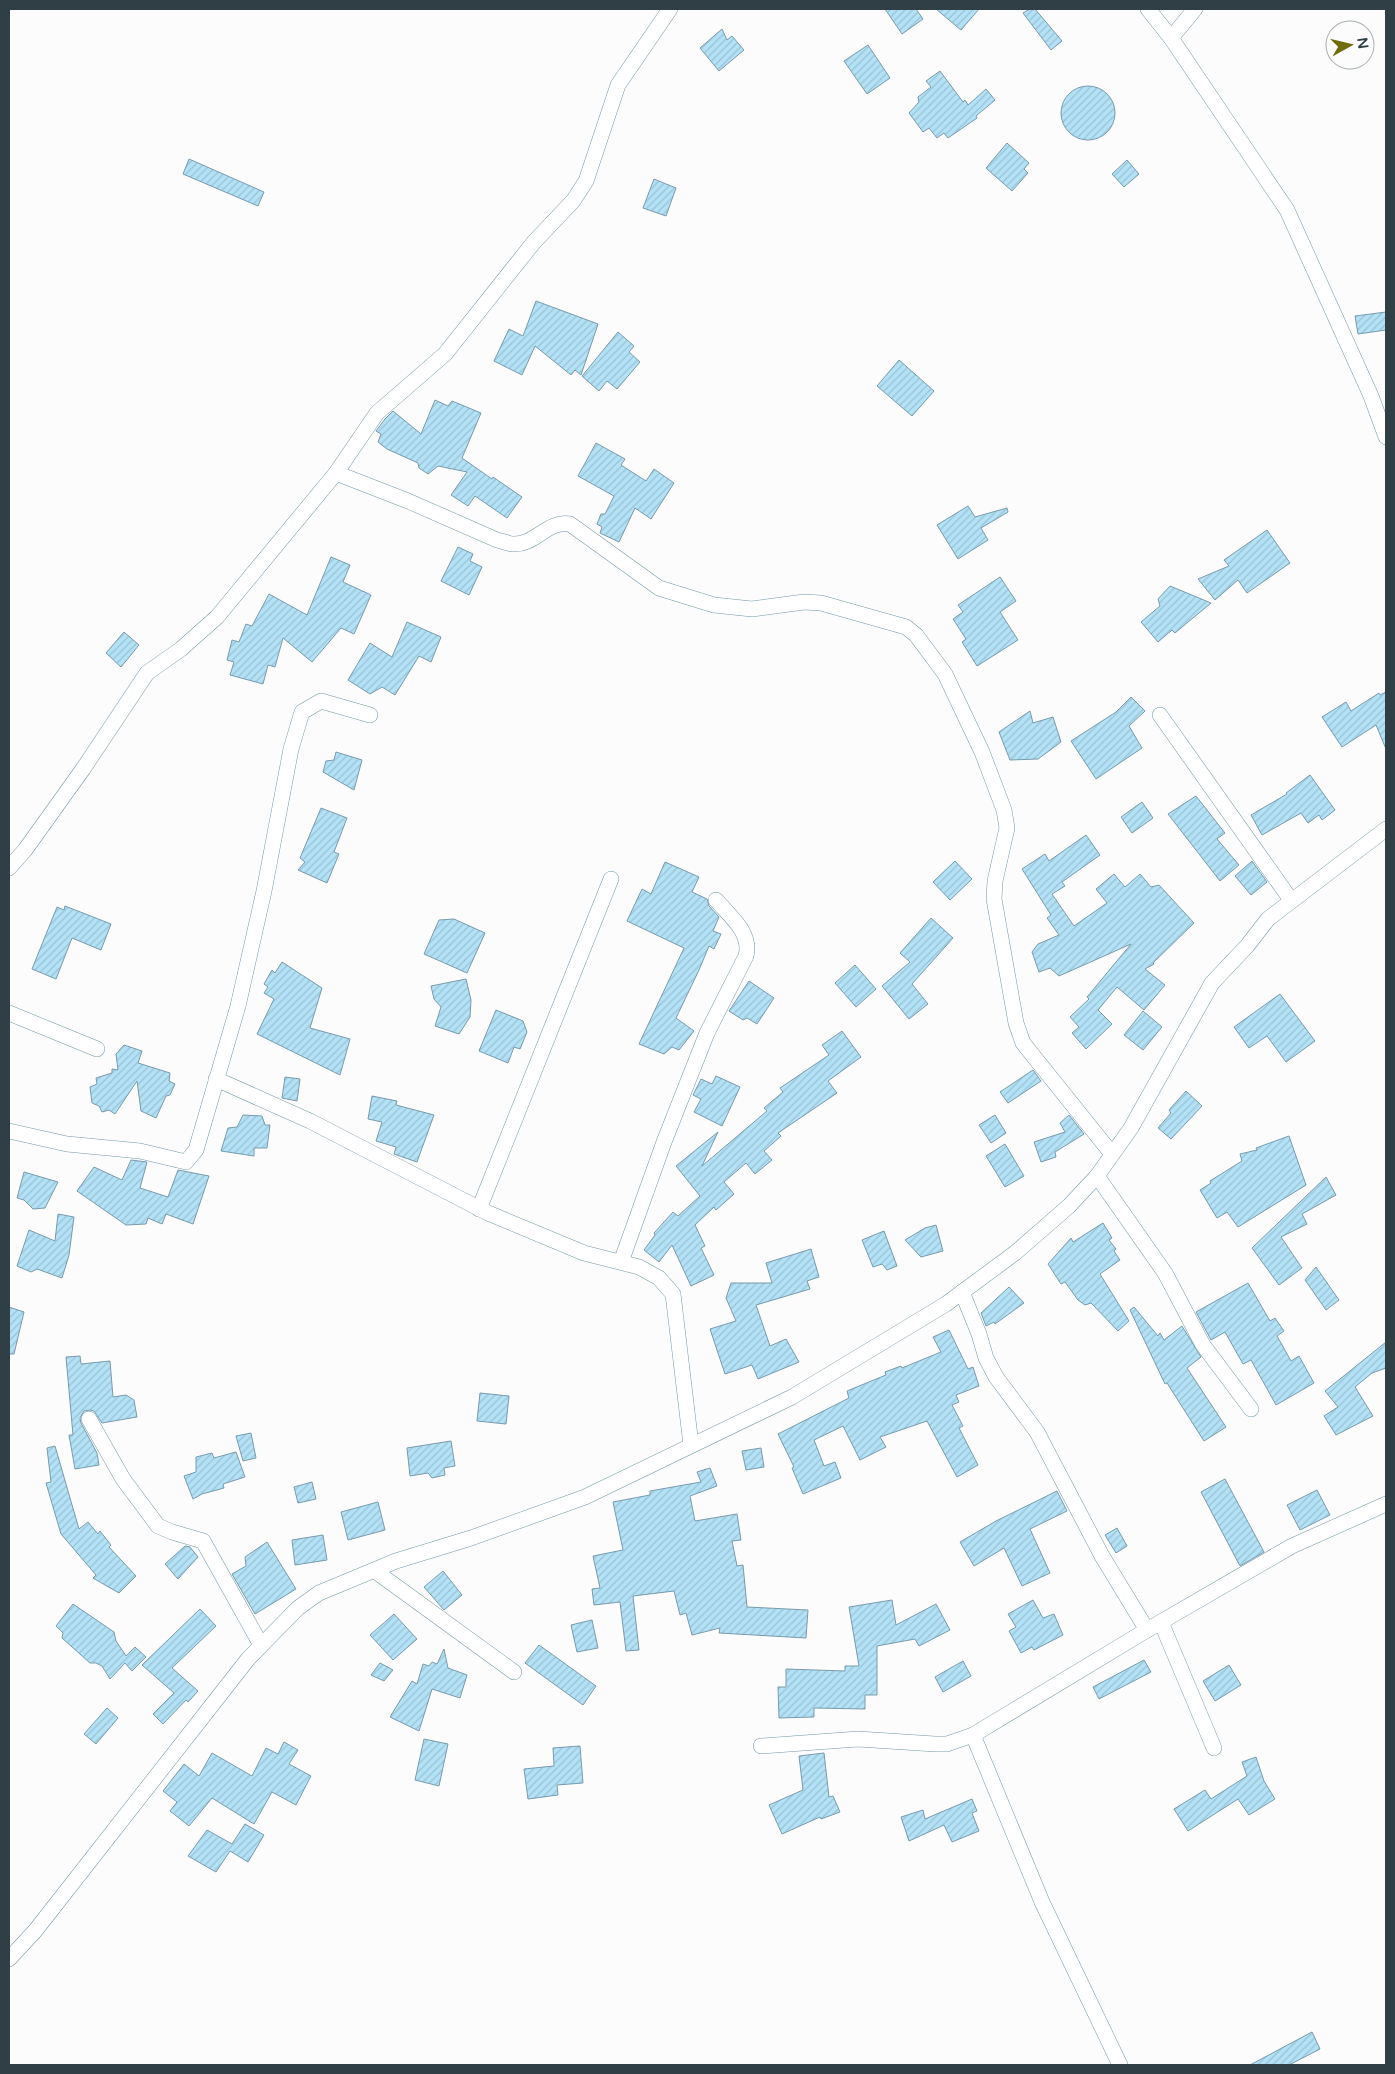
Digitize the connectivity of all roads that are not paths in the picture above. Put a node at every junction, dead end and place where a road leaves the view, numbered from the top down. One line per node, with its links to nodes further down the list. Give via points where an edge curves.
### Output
1 (670, 9): 6 (street, via 618,85 586,181 573,201 534,242 445,354 377,412)
2 (1148, 9): 4 (street)
3 (1195, 9): 4 (street)
4 (1171, 38): 5 (street, via 1287,210 1372,396)
5 (1386, 437)
6 (336, 472): 10 (street, via 217,617 147,673 62,799); 18 (street, via 512,544 531,540 556,524 570,524 659,588 714,605 752,609 804,602 822,603 906,627 916,635 945,674 982,752 1004,810 1007,828 994,899 1016,1023 1023,1043)
7 (370, 715): 16 (street, via 321,701 302,712 291,750 240,996)
8 (1160, 715): 13 (street)
9 (1386, 829): 13 (street)
10 (9, 868)
11 (610, 879): 20 (street)
12 (716, 900): 21 (street, via 745,934 748,948 707,1033)
13 (1291, 900): 18 (street, via 1268,919 1212,983 1131,1128)
14 (9, 1013): 15 (street)
15 (97, 1049)
16 (216, 1079): 17 (street, via 196,1150 186,1162 140,1151 67,1144); 20 (street, via 310,1122)
17 (9, 1131)
18 (1112, 1154): 19 (street)
19 (1096, 1176): 22 (street, via 1069,1206 1015,1253); 23 (street, via 1165,1272 1203,1346)
20 (479, 1209): 21 (street, via 584,1253)
21 (621, 1262): 25 (street, via 660,1278 673,1294)
22 (962, 1292): 25 (street, via 792,1397); 29 (street, via 996,1377 1037,1432 1102,1556)
23 (1251, 1409)
24 (89, 1419): 30 (street, via 123,1479 158,1526 203,1541)
25 (691, 1446): 27 (street, via 585,1496)
26 (1386, 1504): 28 (street, via 1292,1546)
27 (375, 1571): 30 (street, via 319,1593 298,1608); 31 (street)
28 (1161, 1622): 29 (street); 34 (street)
29 (1147, 1630): 32 (street)
30 (261, 1645): 35 (street)
31 (514, 1672)
32 (973, 1735): 33 (street, via 947,1744 858,1739); 36 (street, via 1042,1902)
33 (761, 1746)
34 (1214, 1748)
35 (9, 1959)
36 (1120, 2065)

